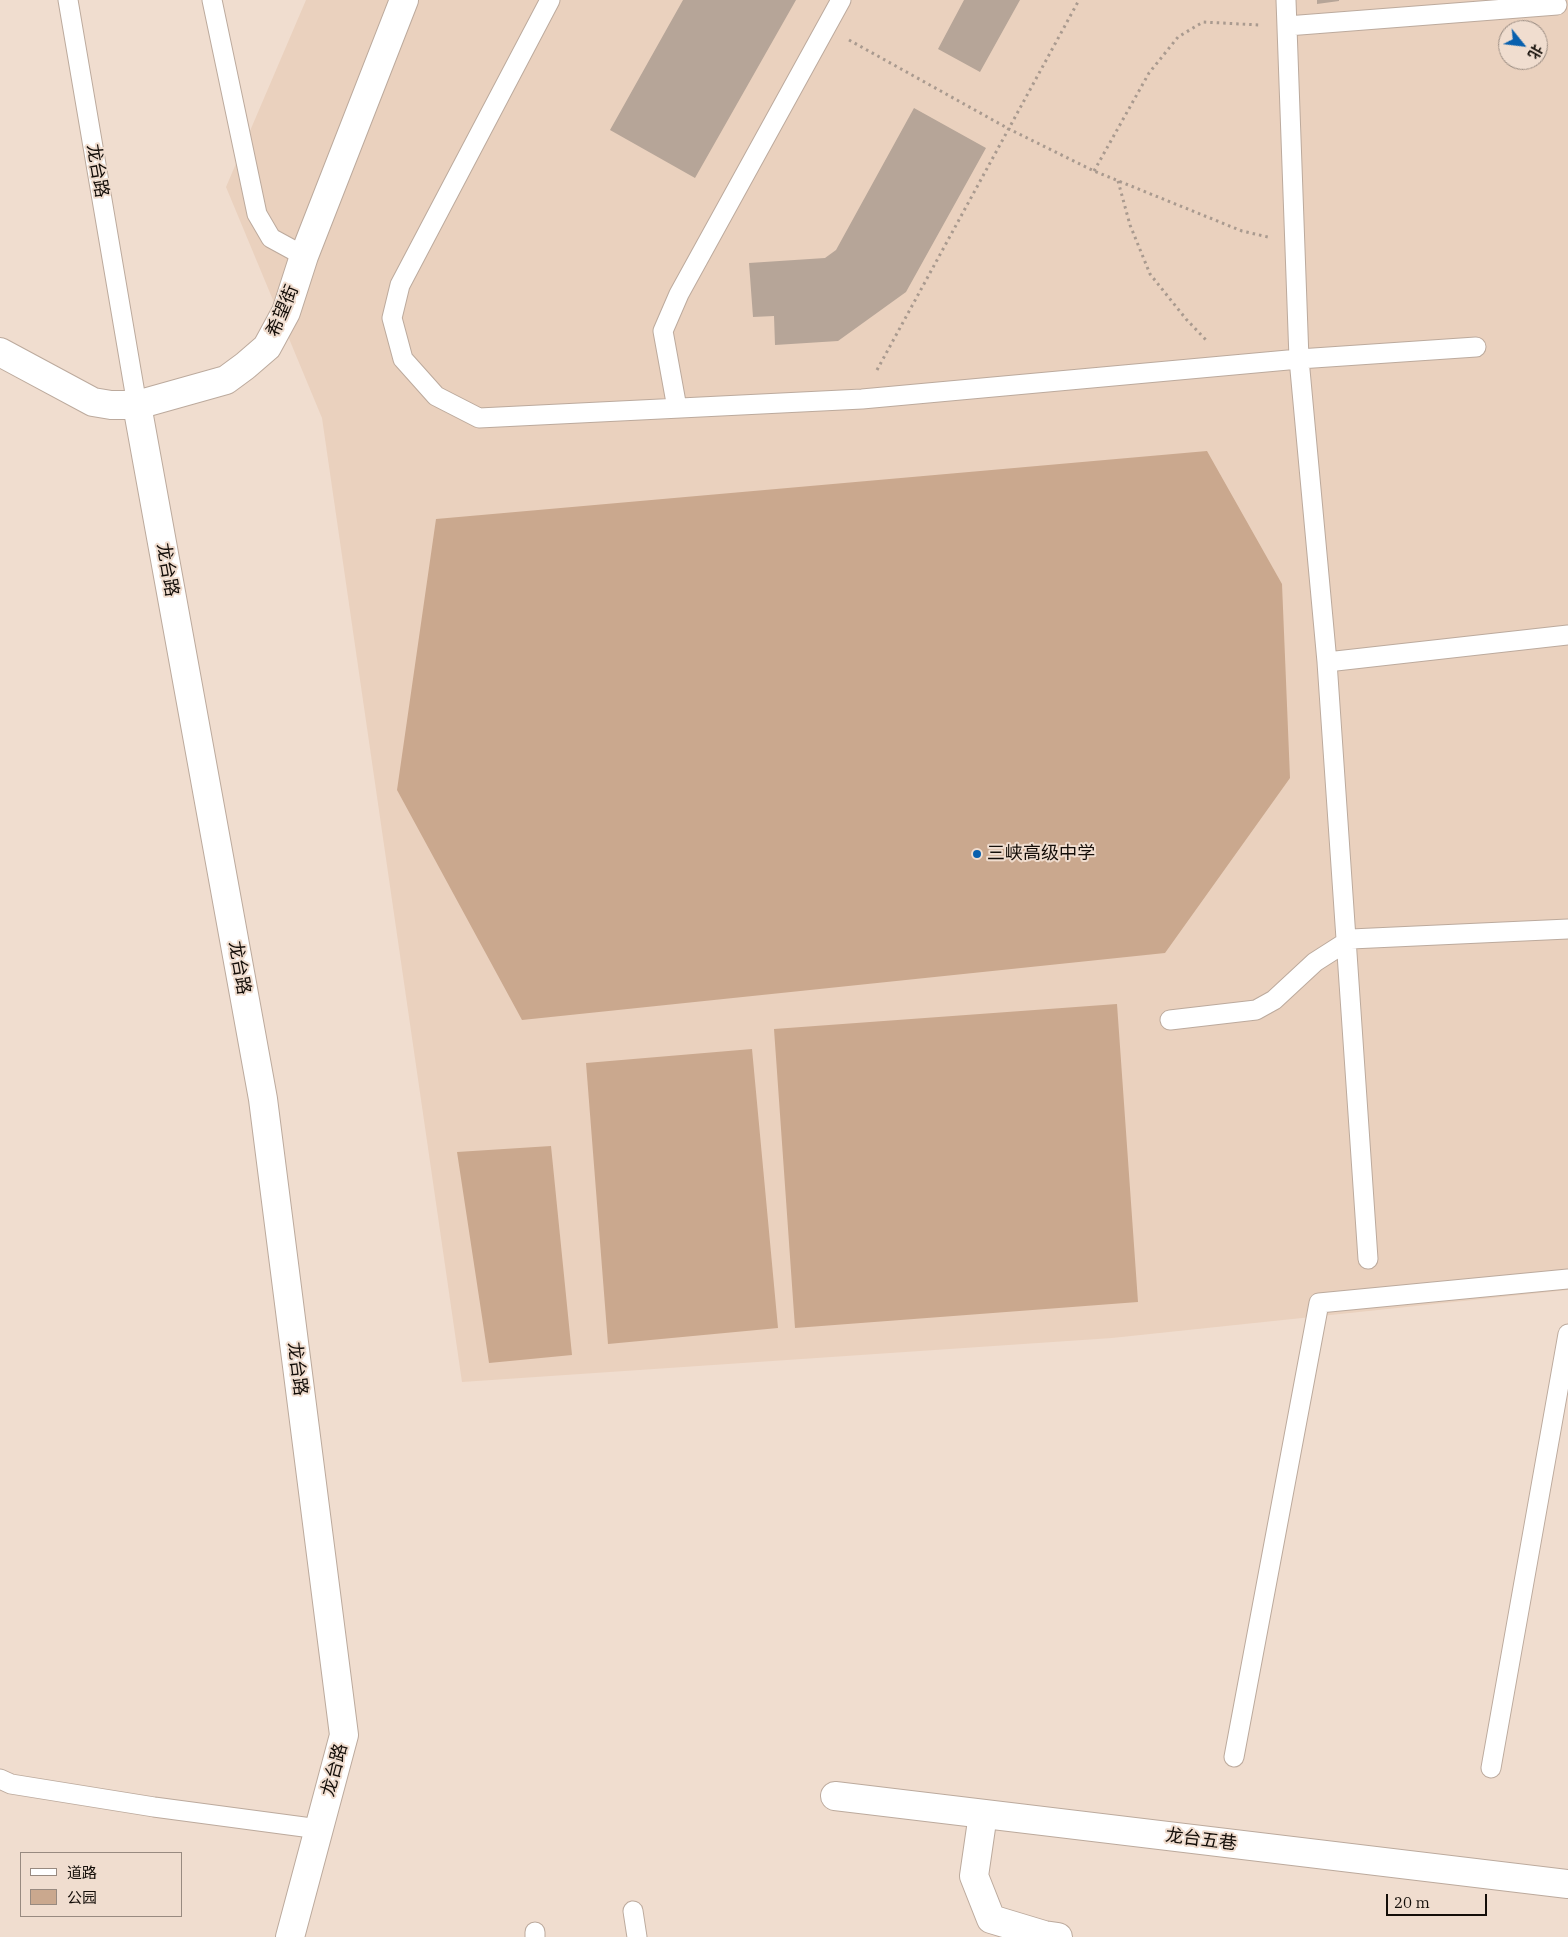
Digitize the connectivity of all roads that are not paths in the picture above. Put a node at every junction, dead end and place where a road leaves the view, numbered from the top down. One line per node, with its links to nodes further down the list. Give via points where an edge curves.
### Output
1 (68, 0): 15 (lane, 龙台路)
2 (212, 0): 11 (lane, via 257,214 271,238)
3 (404, 0): 11 (street, 希望街)
4 (550, 0): 16 (lane, via 400,286 392,318 403,359 436,396 479,418)
5 (841, 0): 16 (lane, via 679,294 663,331)
6 (1286, 0): 10 (lane)
7 (1557, 5): 8 (lane)
8 (1472, 6): 9 (lane)
9 (1395, 9): 10 (lane)
10 (1287, 26): 14 (lane)
11 (304, 256): 15 (street, 希望街, via 286,312 267,347 226,380)
12 (1476, 347): 14 (lane)
13 (0, 352): 15 (street, 希望街, via 93,402)
14 (1299, 359): 16 (lane, via 862,398); 18 (lane)
15 (137, 405): 30 (street, 龙台路, via 265,1118 344,1735)
16 (677, 408)
17 (1568, 635): 18 (lane)
18 (1327, 662): 20 (lane)
19 (1568, 929): 20 (lane, via 1350,939)
20 (1346, 942): 21 (lane, via 1315,962 1274,1000 1256,1010); 22 (lane)
21 (1170, 1020)
22 (1368, 1259)
23 (1568, 1279): 25 (lane, via 1319,1303)
24 (1568, 1334): 26 (lane)
25 (1234, 1757)
26 (1490, 1768)
27 (0, 1779): 30 (lane, via 11,1784 154,1807)
28 (835, 1796): 29 (street, 龙台五巷)
29 (983, 1814): 31 (street, 龙台五巷); 35 (street, via 974,1876 991,1919 1044,1936)
30 (319, 1829): 33 (street, 龙台路)
31 (1568, 1884)
32 (633, 1911): 34 (lane)
33 (290, 1937)
34 (637, 1937)
35 (1058, 1937)

